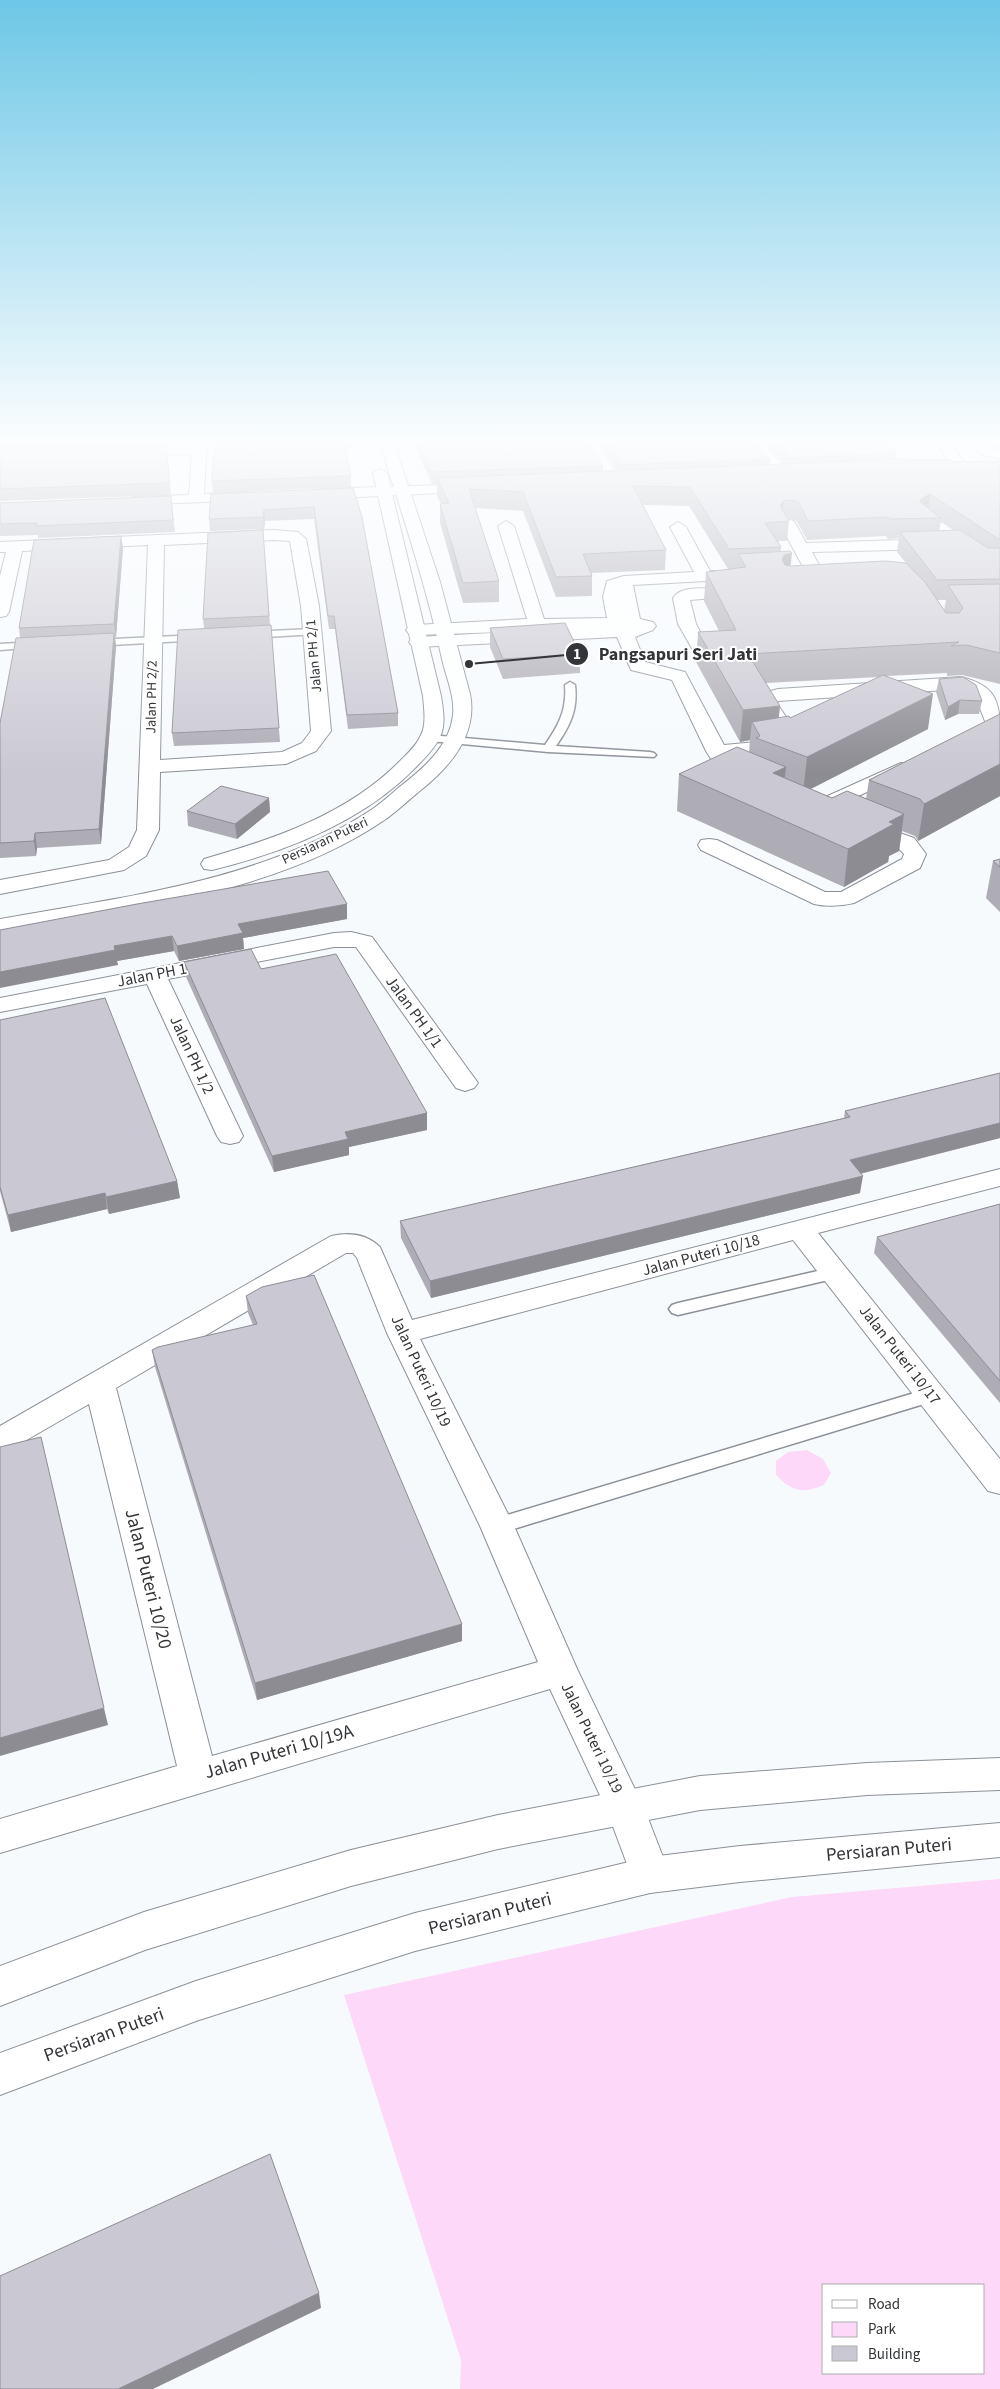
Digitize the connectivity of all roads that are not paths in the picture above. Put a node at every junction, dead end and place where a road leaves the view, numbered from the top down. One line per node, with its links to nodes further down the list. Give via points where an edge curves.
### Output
1 (8, 548): 13 (street)
2 (156, 548): 21 (street, Jalan PH 2/2)
3 (300, 548): 16 (street, Jalan PH 2/1)
4 (403, 548): 19 (street, Persiaran Puteri)
5 (414, 548): 17 (street)
6 (513, 548): 15 (street)
7 (689, 548): 9 (street)
8 (801, 548): 9 (street, via 814,570)
9 (704, 576): 14 (street, via 624,581)
10 (818, 586): 11 (street)
11 (780, 588)
12 (732, 592): 14 (street, via 684,595)
13 (0, 612)
14 (643, 627): 15 (street); 25 (street); 31 (street, via 637,666 678,676)
15 (539, 629): 17 (street)
16 (312, 632): 18 (lane); 34 (street, Jalan PH 2/1, via 321,731 309,747 286,758)
17 (446, 634): 19 (street); 29 (street, via 463,709)
18 (233, 636)
19 (417, 636): 28 (street, Persiaran Puteri, via 435,714)
20 (213, 637): 21 (lane)
21 (154, 640): 22 (lane); 34 (street, Jalan PH 2/2)
22 (86, 643)
23 (48, 645): 24 (lane)
24 (0, 647)
25 (700, 648)
26 (570, 685): 30 (lane, via 572,704 566,722)
27 (991, 727): 31 (street, via 982,691 961,683 778,695 770,697 767,702 791,739 788,742)
28 (430, 738): 29 (lane); 38 (street, Persiaran Puteri, via 403,771 385,786 326,822 278,842 172,876)
29 (457, 740): 30 (lane); 39 (street, Persiaran Puteri, via 412,788 372,820 300,856 198,888)
30 (548, 749): 32 (lane)
31 (716, 751): 35 (street, via 725,766)
32 (650, 755)
33 (916, 762): 36 (street, via 810,804 906,843 916,854 912,863 846,898 822,899)
34 (151, 766): 37 (street, Jalan PH 2/2, via 148,830 138,852 116,865)
35 (766, 788)
36 (709, 845)
37 (0, 887)
38 (0, 910)
39 (0, 926)
40 (364, 942): 41 (street, Jalan PH 1, via 334,940); 43 (street, Jalan PH 1/1)
41 (154, 974): 42 (street, Jalan PH 1); 44 (street, Jalan PH 1/2)
42 (0, 1005)
43 (465, 1083)
44 (230, 1136)
45 (1000, 1177): 46 (street, Jalan Puteri 10/18)
46 (799, 1228): 47 (street, Jalan Puteri 10/17); 49 (street, Jalan Puteri 10/18)
47 (835, 1273): 48 (lane); 51 (street, Jalan Puteri 10/17)
48 (678, 1309)
49 (402, 1333): 50 (street, Jalan Puteri 10/19, via 370,1254 361,1245 341,1244); 54 (street, Jalan Puteri 10/19)
50 (99, 1382): 52 (street, Jalan Puteri 10/19); 57 (street, Jalan Puteri 10/20)
51 (931, 1395): 53 (street, Jalan Puteri 10/17); 54 (lane)
52 (0, 1440)
53 (1000, 1482)
54 (497, 1526): 55 (street, Jalan Puteri 10/19)
55 (560, 1671): 57 (street, Jalan Puteri 10/19A); 58 (street, Jalan Puteri 10/19)
56 (1000, 1774): 58 (street, via 867,1778 700,1793)
57 (198, 1776): 59 (street, Jalan Puteri 10/19A)
58 (625, 1808): 61 (street, Jalan Puteri 10/19); 62 (street, via 498,1832 351,1868 144,1931)
59 (0, 1836)
60 (1000, 1840): 61 (street, Persiaran Puteri)
61 (650, 1875): 63 (street, Persiaran Puteri, via 415,1932 196,2001)
62 (0, 1986)
63 (0, 2074)

